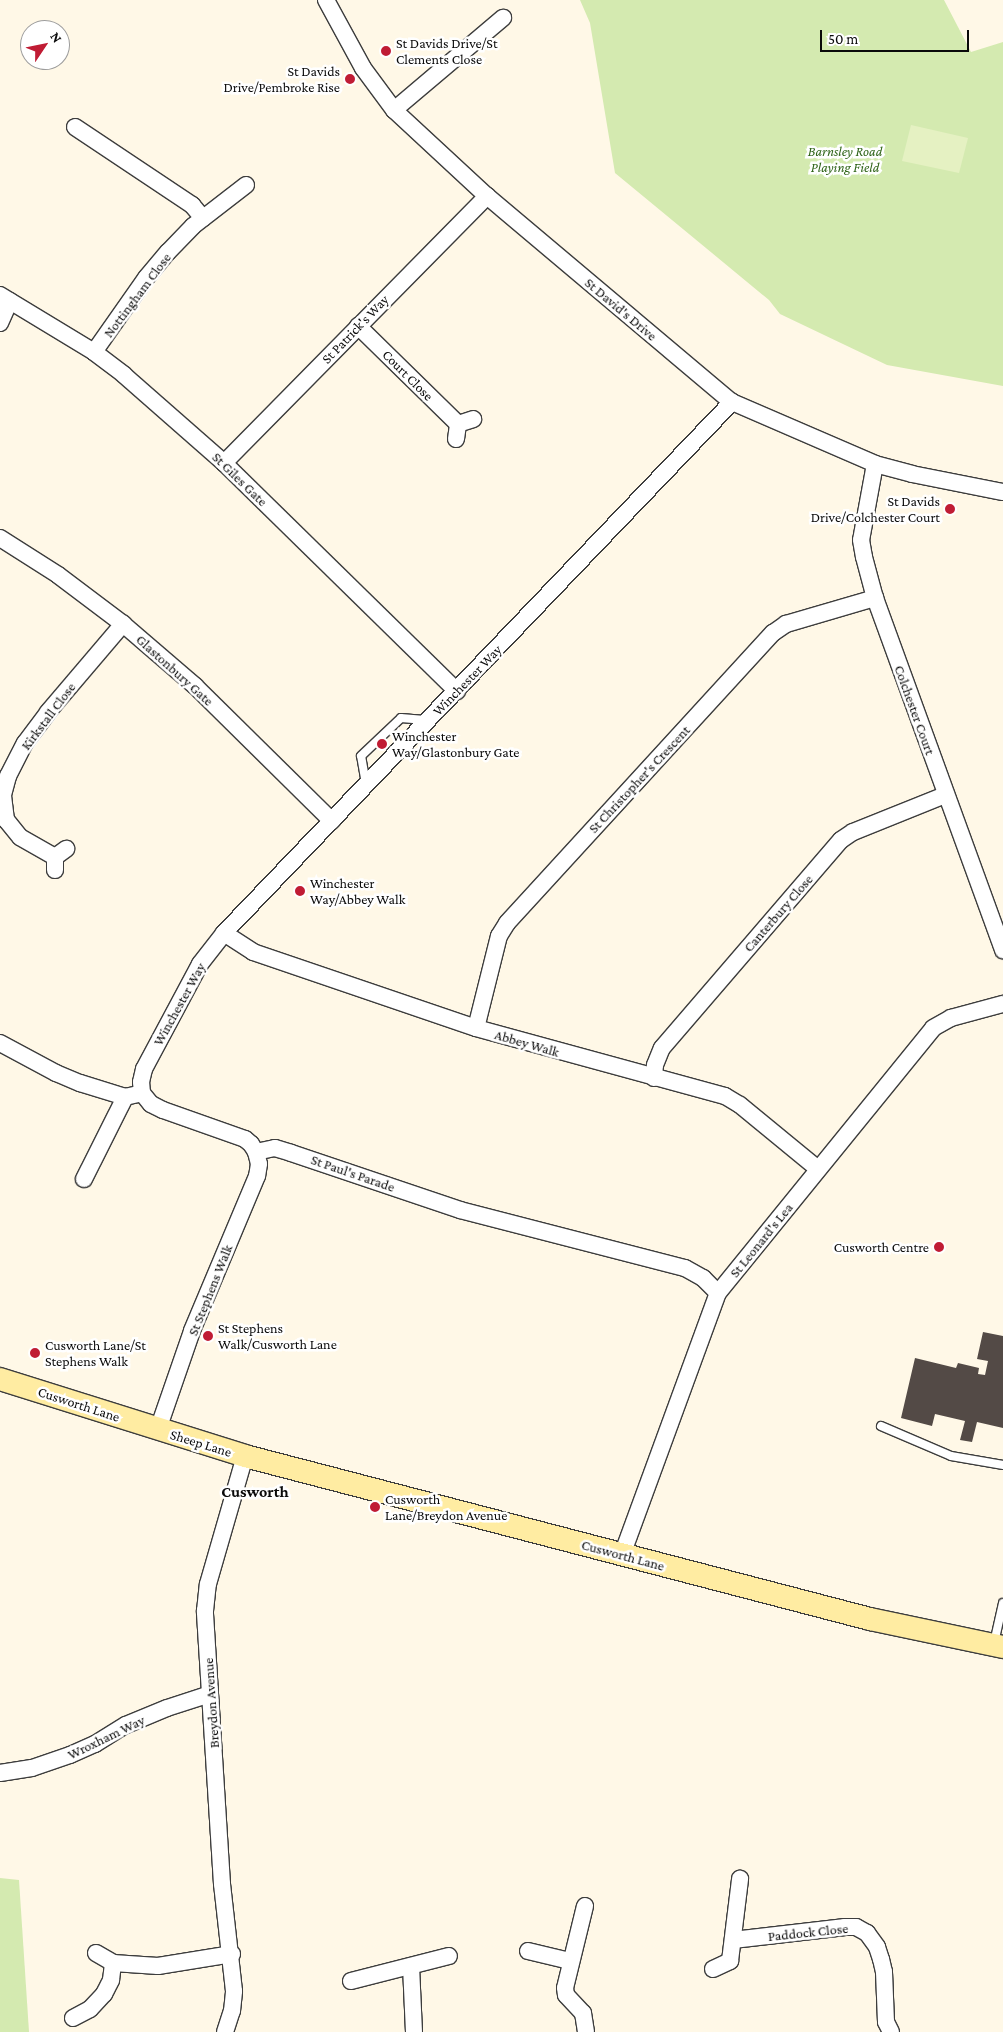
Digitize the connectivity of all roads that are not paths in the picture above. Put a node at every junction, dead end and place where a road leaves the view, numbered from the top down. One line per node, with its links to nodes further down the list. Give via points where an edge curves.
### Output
1 (326, 0): 3 (street, St David's Drive, via 363,68)
2 (503, 18): 3 (street)
3 (394, 110): 6 (street, St David's Drive)
4 (75, 127): 7 (street, via 192,205)
5 (246, 185): 7 (street, Nottingham Close)
6 (487, 196): 10 (street, St Patrick's Way); 12 (street, St David's Drive)
7 (203, 218): 11 (street, Nottingham Close, via 146,278)
8 (5, 298): 9 (street); 11 (street, St Giles Gate)
9 (0, 323)
10 (358, 326): 13 (street, Court Close); 14 (street, St Patrick's Way)
11 (94, 352): 14 (street, St Giles Gate)
12 (732, 402): 15 (street, St David's Drive); 20 (street, Winchester Way)
13 (462, 427)
14 (224, 463): 20 (street, St Giles Gate)
15 (875, 464): 16 (street, St David's Drive); 18 (street, Colchester Court, via 862,540)
16 (1003, 492)
17 (0, 538): 19 (street, Glastonbury Gate, via 58,575)
18 (875, 598): 23 (street, Colchester Court); 29 (street, St Christopher's Crescent, via 786,624 773,633 508,923 499,936)
19 (123, 624): 24 (street, Glastonbury Gate, via 195,686); 25 (street, Kirkstall Close, via 48,712 25,743 8,776 3,795 6,820 20,837)
20 (457, 691): 21 (street, Winchester Way)
21 (429, 720): 22 (street, Winchester Way); 22 (lane, via 400,718 361,756)
22 (366, 786): 24 (street, Winchester Way)
23 (945, 795): 27 (street, Colchester Court); 31 (street, Canterbury Close, via 853,832 841,840 662,1048)
24 (332, 821): 26 (street, Winchester Way)
25 (59, 859)
26 (224, 933): 29 (street, Abbey Walk, via 253,952); 32 (street, Winchester Way, via 200,964 144,1069)
27 (1003, 950)
28 (1003, 1004): 35 (street, St Leonard's Lea, via 951,1018 933,1028)
29 (476, 1028): 31 (street, Abbey Walk)
30 (0, 1042): 33 (street, via 56,1073)
31 (654, 1078): 35 (street, Abbey Walk, via 725,1096)
32 (142, 1093): 33 (street); 34 (street, via 151,1104 163,1110 244,1139)
33 (125, 1097): 36 (street)
34 (256, 1152): 37 (street, St Paul's Parade, via 275,1148 460,1210 685,1268 703,1278); 40 (street, St Stephens Walk, via 257,1176 192,1331)
35 (818, 1169): 37 (street, St Leonard's Lea)
36 (84, 1179)
37 (718, 1293): 43 (street, St Leonard's Lea)
38 (0, 1379): 40 (street, Cusworth Lane)
39 (881, 1426): 42 (lane, via 951,1456)
40 (158, 1429): 41 (street, Sheep Lane)
41 (245, 1456): 43 (street, Cusworth Lane); 46 (street, Breydon Avenue, via 208,1584 204,1611)
42 (1003, 1465)
43 (622, 1555): 45 (street, Cusworth Lane, via 870,1619)
44 (1003, 1604): 45 (lane)
45 (998, 1646)
46 (210, 1694): 47 (street, Wroxham Way, via 126,1725 70,1755 32,1768); 53 (street, Breydon Avenue, via 222,1884)
47 (0, 1773)
48 (740, 1879): 50 (street)
49 (585, 1906): 55 (street)
50 (733, 1940): 58 (street, via 730,1961); 64 (street, Paddock Close, via 845,1926 867,1933 881,1959 886,2022)
51 (528, 1951): 55 (street)
52 (96, 1953): 56 (street)
53 (232, 1954): 56 (street, via 158,1966); 61 (street, Breydon Avenue, via 233,2004)
54 (449, 1956): 57 (street)
55 (570, 1961): 63 (street, via 566,1995 582,2013)
56 (113, 1963): 60 (street, via 111,1980 104,1994 90,2009)
57 (411, 1966): 59 (street); 62 (street)
58 (713, 1969)
59 (351, 1981)
60 (73, 2018)
61 (225, 2032)
62 (414, 2032)
63 (586, 2032)
64 (891, 2032)

